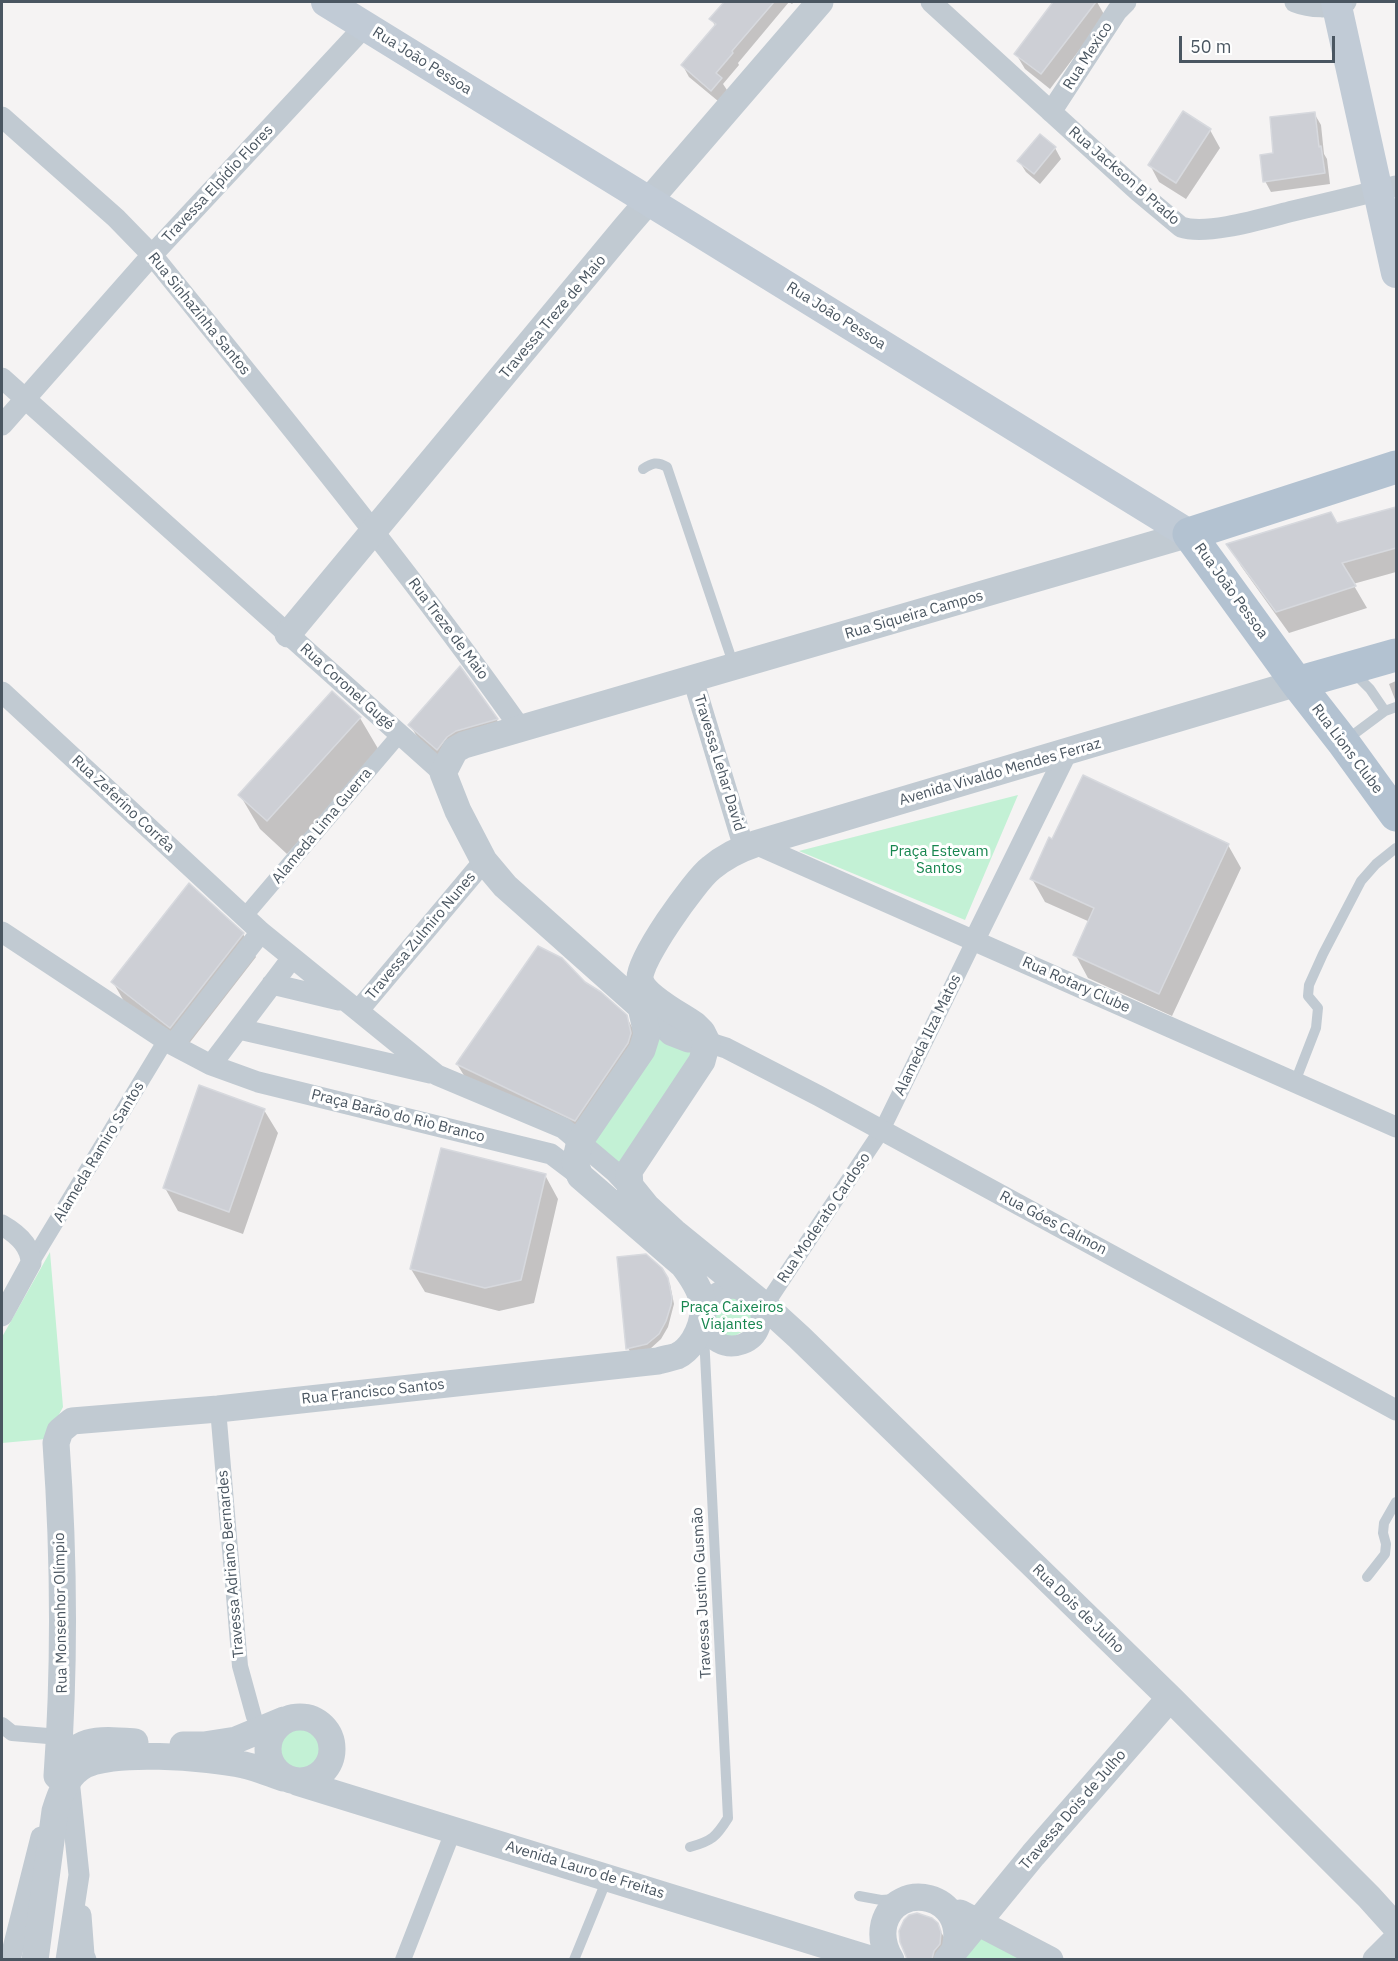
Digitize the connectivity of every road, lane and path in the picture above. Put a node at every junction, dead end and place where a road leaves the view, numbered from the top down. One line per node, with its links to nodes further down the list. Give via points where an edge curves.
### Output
1 (326, 2): 7 (main road, Rua João Pessoa)
2 (820, 2): 11 (street, Travessa Treze de Maio)
3 (932, 2): 8 (street, Rua Jackson B Prado)
4 (1126, 2): 8 (street, Rua Mexico)
5 (1295, 2): 6 (street)
6 (1340, 3): 10 (main road)
7 (365, 26): 11 (main road, Rua João Pessoa); 12 (street, Travessa Elpídio Flores)
8 (1051, 112): 10 (street, Rua Jackson B Prado, via 1165,214 1188,229 1245,222)
9 (2, 117): 12 (street, Rua Sinhazinha Santos)
10 (1387, 189): 13 (main road)
11 (649, 201): 19 (street, Travessa Treze de Maio); 20 (main road, Rua João Pessoa)
12 (152, 255): 15 (street, Travessa Elpídio Flores); 19 (street, Rua Sinhazinha Santos)
13 (1396, 273)
14 (2, 378): 15 (street, Rua Coronel Gugé)
15 (25, 399): 16 (street, Travessa Elpídio Flores); 21 (street, Rua Coronel Gugé)
16 (2, 425)
17 (1396, 467): 20 (main road, Rua Siqueira Campos)
18 (643, 469): 23 (lane, via 653,463 667,467)
19 (374, 530): 21 (street, Travessa Treze de Maio); 30 (street, Rua Treze de Maio)
20 (1189, 534): 23 (street, Rua Siqueira Campos); 26 (main road, Rua João Pessoa)
21 (288, 634): 31 (street, Rua Coronel Gugé)
22 (1396, 655): 24 (main road, Avenida Vivaldo Mendes Ferraz)
23 (734, 667): 25 (street, Rua Siqueira Campos)
24 (1346, 669): 26 (main road, Avenida Vivaldo Mendes Ferraz); 29 (lane, via 1359,676)
25 (693, 679): 30 (street, Rua Siqueira Campos); 36 (street, Travessa Lehar David)
26 (1297, 683): 32 (main road, Rua Lions Clube); 33 (street, Avenida Vivaldo Mendes Ferraz)
27 (2, 692): 39 (street, Rua Zeferino Corrêa)
28 (1396, 707): 29 (lane)
29 (1385, 711): 32 (lane)
30 (521, 729): 34 (street, Rua Siqueira Campos, via 454,750)
31 (400, 734): 34 (street, Rua Coronel Gugé); 39 (street, Alameda Lima Guerra)
32 (1343, 742): 35 (main road, Rua Lions Clube)
33 (1067, 752): 36 (street, Avenida Vivaldo Mendes Ferraz); 42 (street)
34 (443, 773): 38 (street, Rua Coronel Gugé)
35 (1396, 815)
36 (749, 846): 42 (street, Rua Rotary Clube); 43 (street, Avenida Vivaldo Mendes Ferraz, via 705,874)
37 (1396, 848): 54 (lane, via 1361,881 1309,985 1308,996 1318,1008 1316,1028)
38 (484, 861): 45 (street, Rua Coronel Gugé, via 505,886); 47 (street, Travessa Zulmiro Nunes)
39 (244, 917): 41 (street)
40 (2, 932): 50 (street, Praça Barão do Rio Branco)
41 (261, 932): 44 (street); 50 (street)
42 (975, 939): 54 (street, Rua Rotary Clube); 56 (street, Alameda Ilza Matos)
43 (646, 956): 45 (street, via 631,972 621,976); 51 (street, via 640,971 645,992 695,1025)
44 (292, 958): 46 (street); 47 (street)
45 (600, 970): 48 (street, Rua Coronel Gugé)
46 (272, 984): 47 (street); 49 (street)
47 (352, 1006): 53 (street)
48 (644, 1017): 51 (street, Rua Góes Calmon, via 670,1035 688,1042); 57 (street, via 647,1034 642,1050)
49 (239, 1029): 52 (street); 53 (street)
50 (170, 1042): 52 (street, Praça Barão do Rio Branco); 61 (street, Alameda Ramiro Santos)
51 (707, 1042): 56 (street, Rua Góes Calmon, via 726,1048); 59 (street, via 702,1061)
52 (211, 1065): 58 (street, Praça Barão do Rio Branco, via 258,1082 551,1154)
53 (437, 1075): 57 (street, via 563,1128)
54 (1295, 1082): 55 (street, Rua Rotary Clube)
55 (1396, 1127)
56 (882, 1130): 62 (street, Rua Moderato Cardoso); 66 (street, Rua Góes Calmon)
57 (580, 1141): 58 (street, via 575,1162); 59 (street)
58 (580, 1176): 64 (street, via 683,1265 699,1289)
59 (631, 1181): 62 (street, via 674,1232)
60 (5, 1227): 61 (street, via 27,1246)
61 (31, 1263): 63 (street)
62 (755, 1298): 64 (street, via 732,1287 724,1288 711,1297); 64 (street, via 762,1320 753,1338 742,1344 728,1346 715,1340); 70 (street, Rua Dois de Julho)
63 (2, 1316)
64 (702, 1320): 65 (street, Rua Francisco Santos, via 690,1346 679,1356 658,1361); 78 (lane, Travessa Justino Gusmão, via 728,1818 717,1836)
65 (218, 1408): 67 (street, Rua Francisco Santos, via 72,1421 57,1437); 71 (street, Travessa Adriano Bernardes, via 240,1666)
66 (1396, 1410)
67 (57, 1451): 74 (street, Rua Monsenhor Olímpio, via 64,1615)
68 (1396, 1502): 69 (lane, via 1384,1523 1385,1554)
69 (1366, 1577)
70 (1170, 1698): 84 (street, Travessa Dois de Julho); 85 (street, Rua Dois de Julho)
71 (254, 1717)
72 (284, 1720): 75 (street, via 236,1740 204,1745 94,1741 76,1747 64,1759); 76 (street, via 272,1732 267,1749 270,1763); 76 (street, via 300,1716 312,1719 324,1727 331,1739 332,1754 326,1768 315,1778)
73 (2, 1725): 74 (street, via 12,1733)
74 (60, 1737): 75 (street, Rua Monsenhor Olímpio)
75 (72, 1773): 76 (street, Avenida Lauro de Freitas, via 108,1758 145,1756 241,1765); 79 (street); 88 (street); 89 (street, via 55,1811)
76 (290, 1780): 77 (street, Avenida Lauro de Freitas)
77 (454, 1829): 80 (street, Avenida Lauro de Freitas); 92 (street)
78 (690, 1847)
79 (78, 1875): 90 (street); 91 (street)
80 (608, 1877): 93 (lane); 94 (street, Avenida Lauro de Freitas)
81 (859, 1896): 82 (lane, via 881,1900)
82 (914, 1898): 83 (street); 95 (street, via 902,1901 886,1919 883,1944)
83 (944, 1904): 84 (street); 87 (street, via 957,1930)
84 (977, 1922): 87 (street, Travessa Dois de Julho); 96 (street)
85 (1396, 1927)
86 (1396, 1940): 97 (street)
87 (951, 1954)
88 (10, 1959)
89 (35, 1959)
90 (66, 1959)
91 (86, 1959)
92 (403, 1959)
93 (574, 1959)
94 (873, 1959)
95 (891, 1959)
96 (1050, 1959)
97 (1376, 1959)

